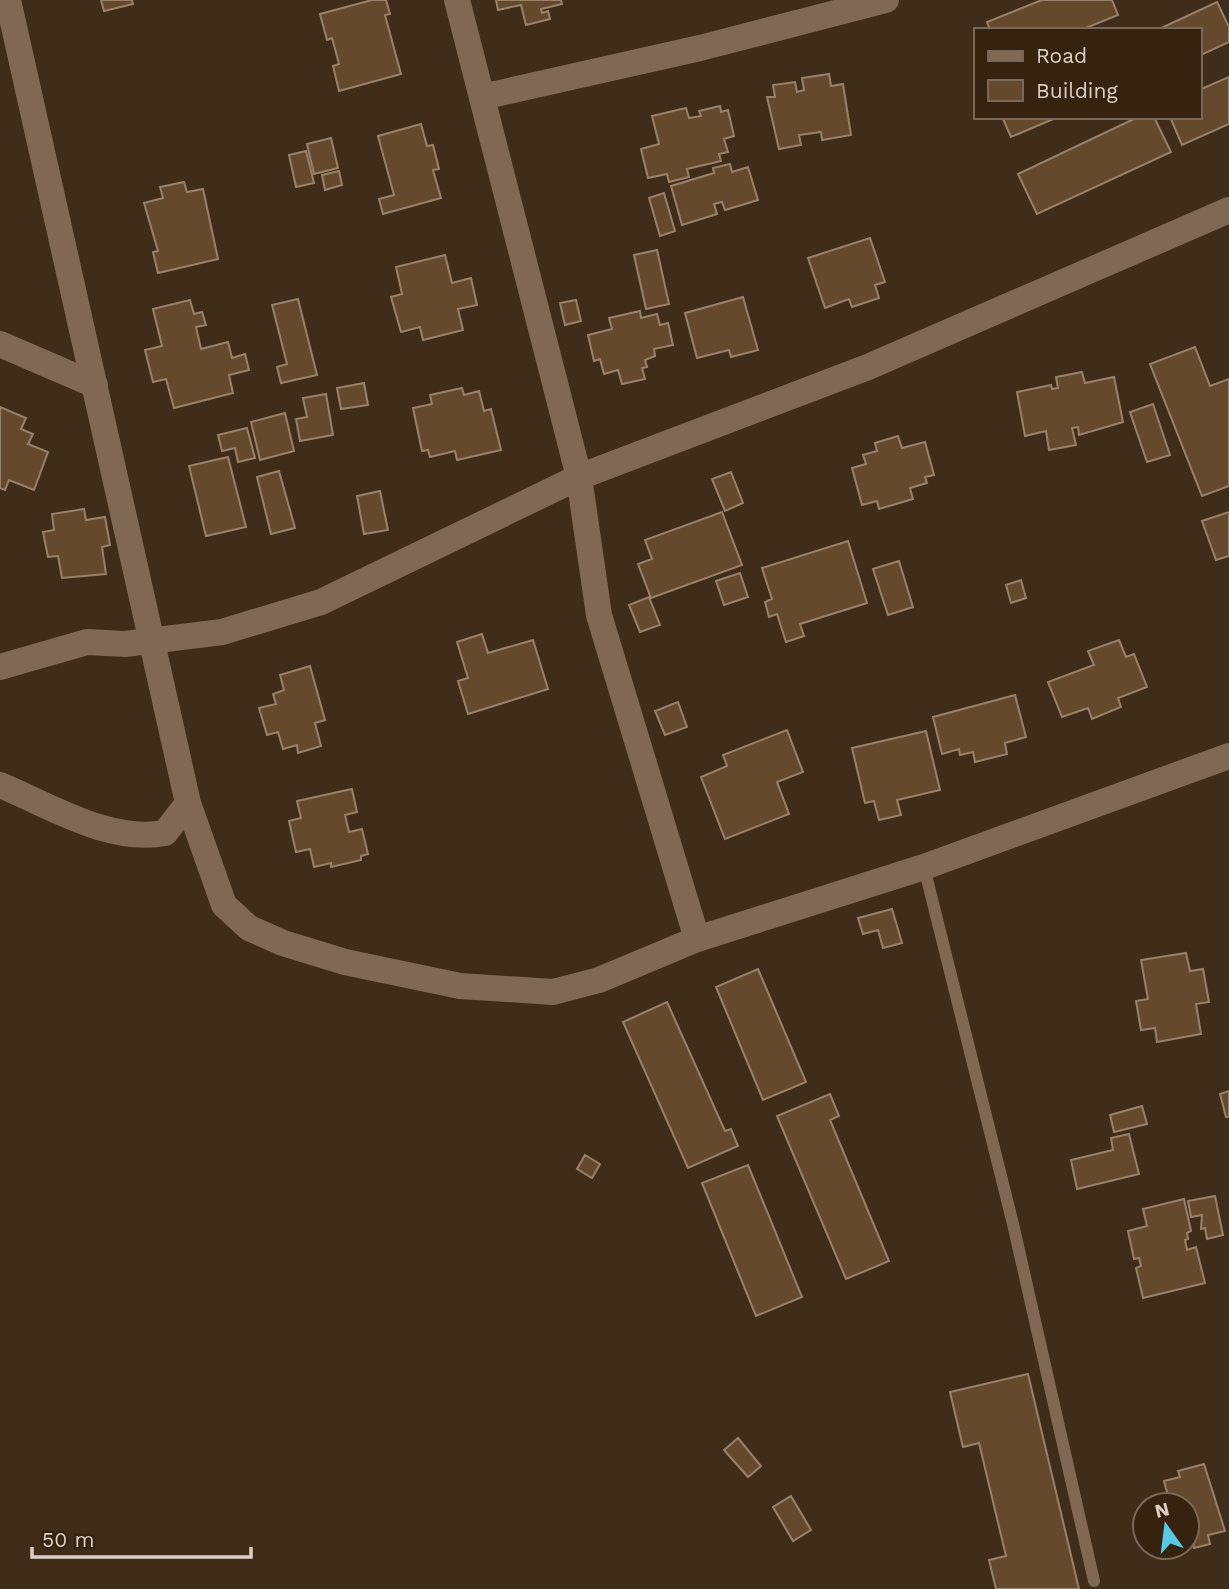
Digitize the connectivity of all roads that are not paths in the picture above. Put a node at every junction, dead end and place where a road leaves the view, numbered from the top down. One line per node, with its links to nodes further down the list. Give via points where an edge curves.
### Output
1 (8, 0): 7 (street)
2 (457, 0): 4 (street)
3 (886, 0): 4 (street)
4 (482, 97): 8 (street)
5 (1229, 211): 8 (street, via 868,367)
6 (0, 344): 7 (street)
7 (96, 385): 9 (street)
8 (579, 477): 9 (street, via 320,602 222,632); 15 (street, via 599,615)
9 (154, 642): 10 (street, via 87,642); 13 (street)
10 (0, 667)
11 (1229, 756): 14 (street)
12 (0, 785): 13 (street, via 116,833 165,833)
13 (188, 803): 15 (street, via 224,905 249,928 345,962 460,986 553,992 599,980)
14 (924, 867): 15 (street); 16 (lane, via 1013,1224)
15 (697, 939)
16 (1094, 1581)

